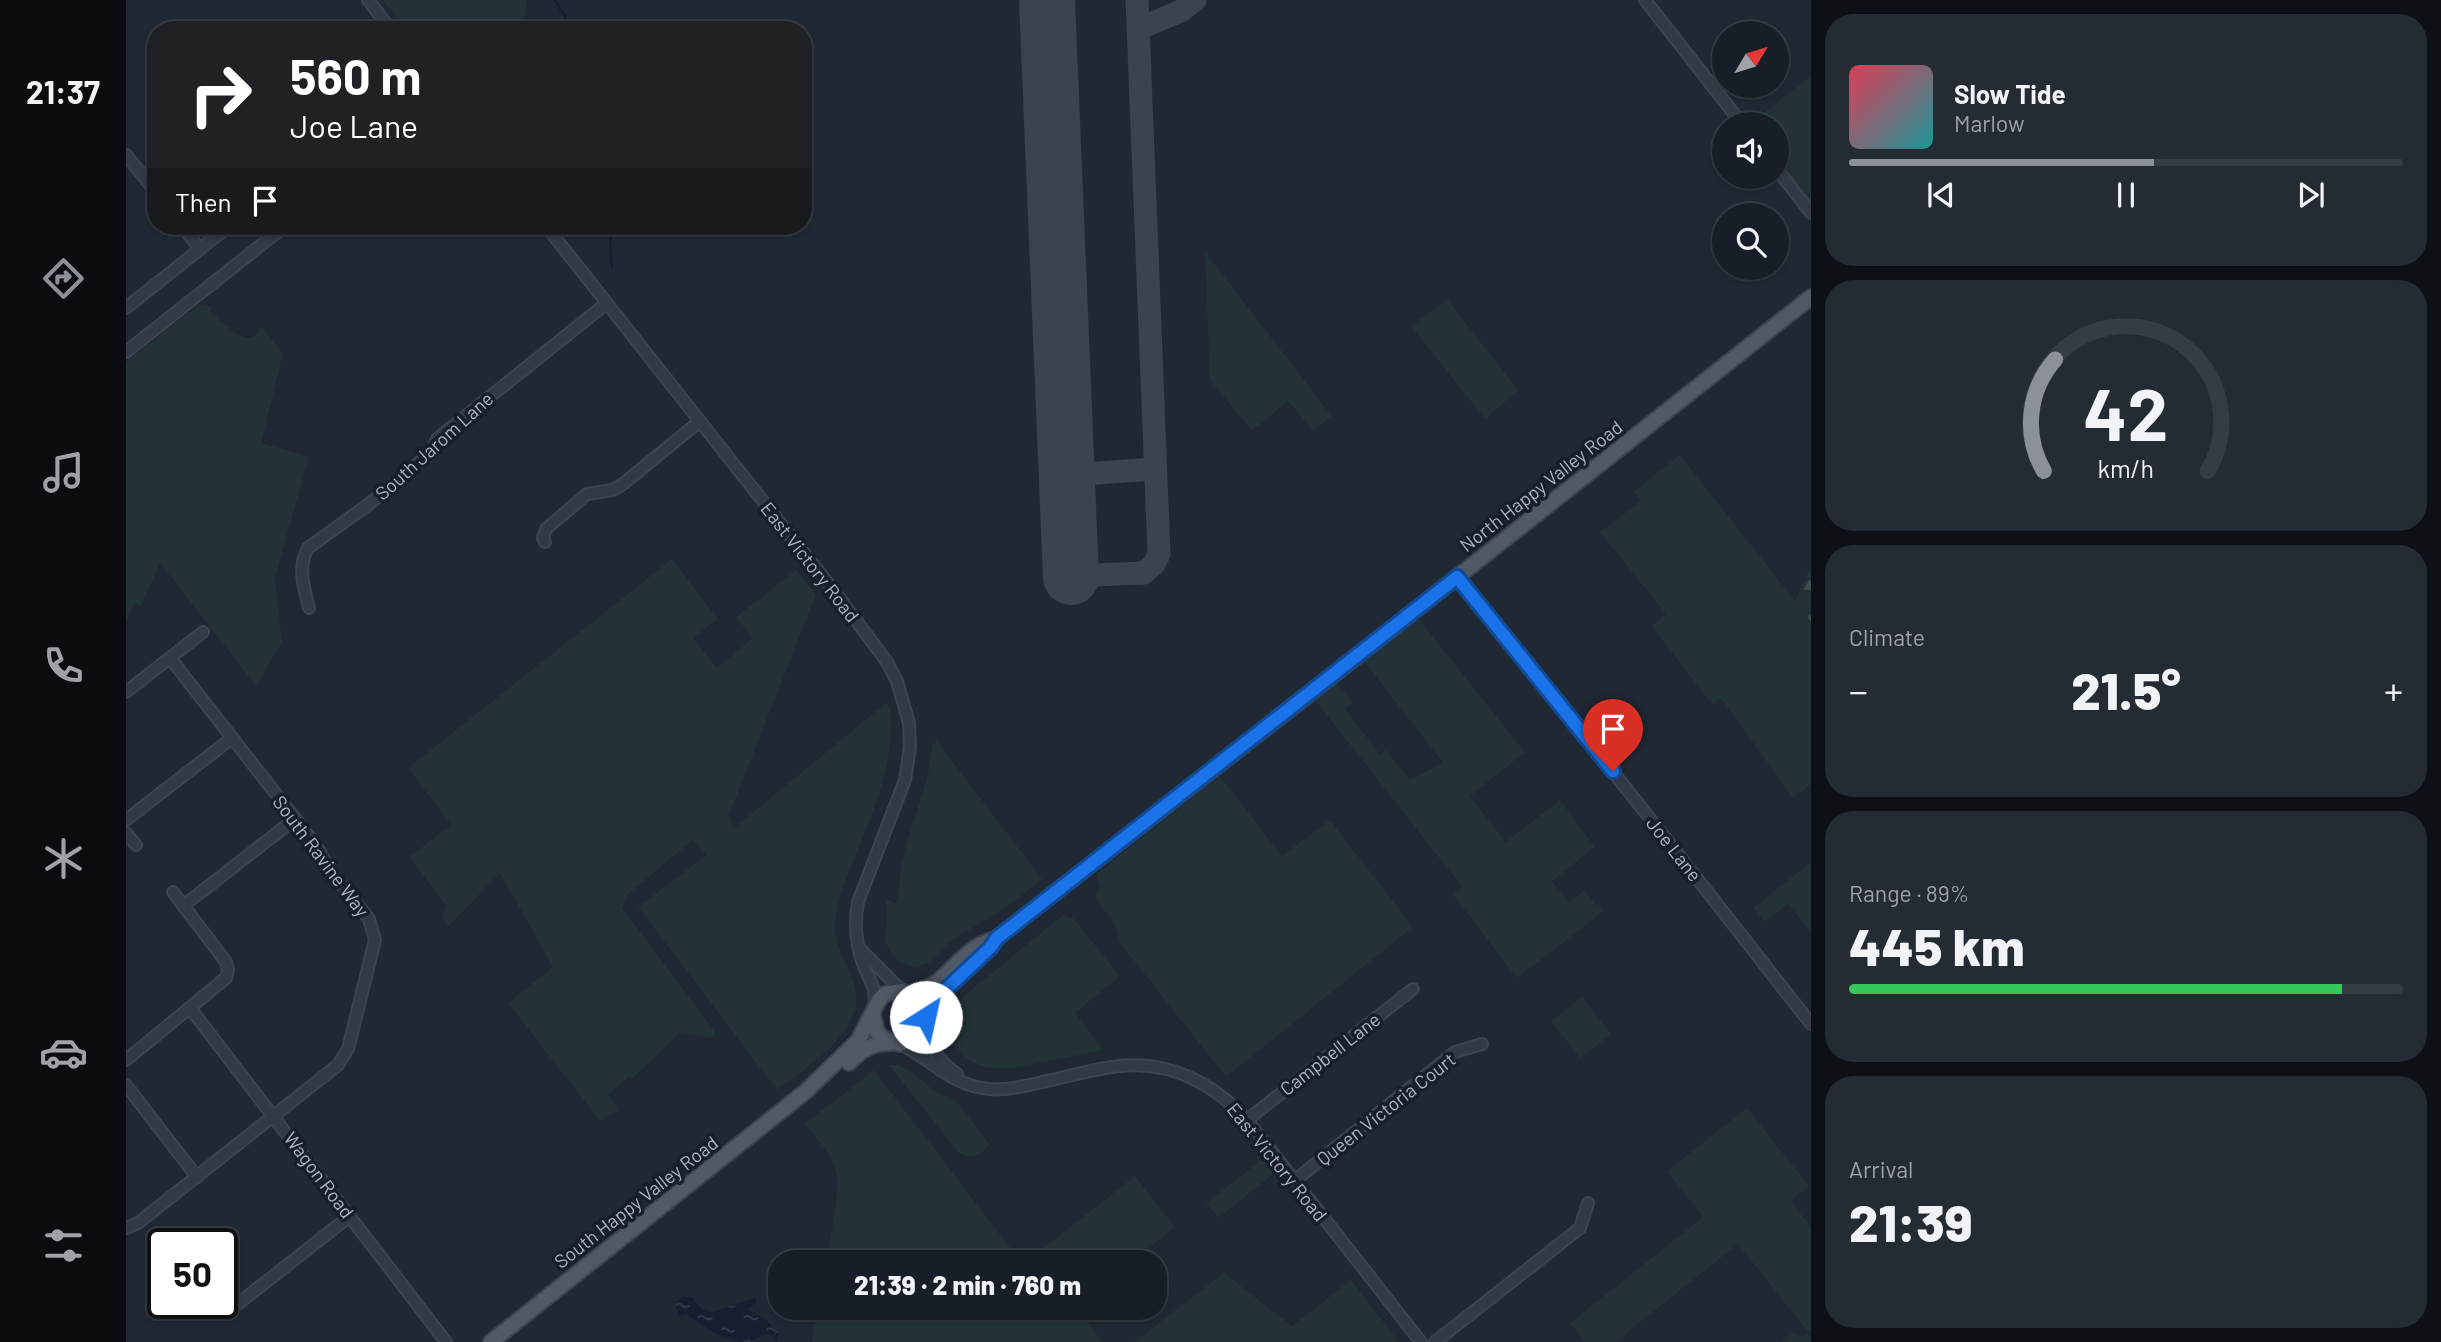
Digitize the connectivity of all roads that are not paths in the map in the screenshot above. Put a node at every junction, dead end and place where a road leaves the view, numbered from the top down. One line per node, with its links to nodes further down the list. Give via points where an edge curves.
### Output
1 (368, 0): 3 (street)
2 (1645, 0): 4 (street)
3 (384, 21)
4 (1733, 112)
5 (126, 155): 6 (street)
6 (147, 181)
7 (1789, 185): 8 (street)
8 (1811, 213)
9 (190, 235): 13 (street)
10 (218, 235): 13 (street)
11 (274, 235): 17 (street)
12 (553, 235): 15 (street, East Victory Road)
13 (201, 248): 16 (street)
14 (1811, 297): 20 (main road, North Happy Valley Road)
15 (607, 303): 18 (street, East Victory Road); 21 (street, South Jarom Lane, via 437,439 430,453 369,504 308,548 301,574)
16 (126, 308)
17 (126, 352)
18 (700, 422): 19 (street, via 624,484 587,494 547,529); 33 (street, East Victory Road, via 887,662 904,699 910,747 905,780 858,902 854,920)
19 (545, 542)
20 (1457, 577): 32 (main road, North Happy Valley Road); 39 (street, Joe Lane)
21 (309, 608)
22 (203, 632): 23 (street)
23 (170, 658): 24 (street); 25 (street, South Ravine Way)
24 (126, 692)
25 (232, 738): 26 (street, South Ravine Way); 27 (street)
26 (295, 819): 31 (street); 46 (street, South Ravine Way, via 369,919 375,940 344,1057)
27 (126, 820)
28 (126, 833): 29 (street)
29 (136, 845)
30 (173, 892): 31 (street)
31 (183, 906): 36 (street, via 228,970 220,985)
32 (997, 938): 35 (main road, North Happy Valley Road, via 974,949 935,983); 38 (main road, North Happy Valley Road, via 941,994)
33 (860, 949): 35 (street); 37 (street, East Victory Road, via 874,984)
34 (1413, 989): 47 (street, Campbell Lane)
35 (906, 992): 37 (main road, via 886,995); 38 (main road, via 922,1004)
36 (190, 1008): 42 (street); 46 (street, Wagon Road)
37 (874, 1012): 40 (main road, via 877,1032); 45 (main road, via 858,1041)
38 (925, 1021): 40 (main road, via 917,1037); 43 (street, via 931,1047)
39 (1811, 1024)
40 (896, 1043): 43 (street, East Victory Road); 45 (main road, via 866,1048 826,1082)
41 (1482, 1044): 49 (street, Queen Victoria Court, via 1455,1052)
42 (126, 1060)
43 (963, 1082): 47 (street, East Victory Road, via 1002,1089 1118,1066 1159,1067 1200,1081)
44 (126, 1085): 48 (street)
45 (805, 1093): 55 (main road, South Happy Valley Road)
46 (274, 1116): 48 (street, South Ravine Way); 51 (street, Wagon Road)
47 (1247, 1120): 49 (street, East Victory Road)
48 (197, 1177): 52 (street, South Ravine Way)
49 (1294, 1181): 56 (street, East Victory Road)
50 (1588, 1203): 57 (street, via 1580,1228)
51 (350, 1216): 53 (street); 54 (street, Wagon Road)
52 (126, 1228)
53 (238, 1303)
54 (446, 1342)
55 (491, 1342)
56 (1421, 1342)
57 (1436, 1342)

